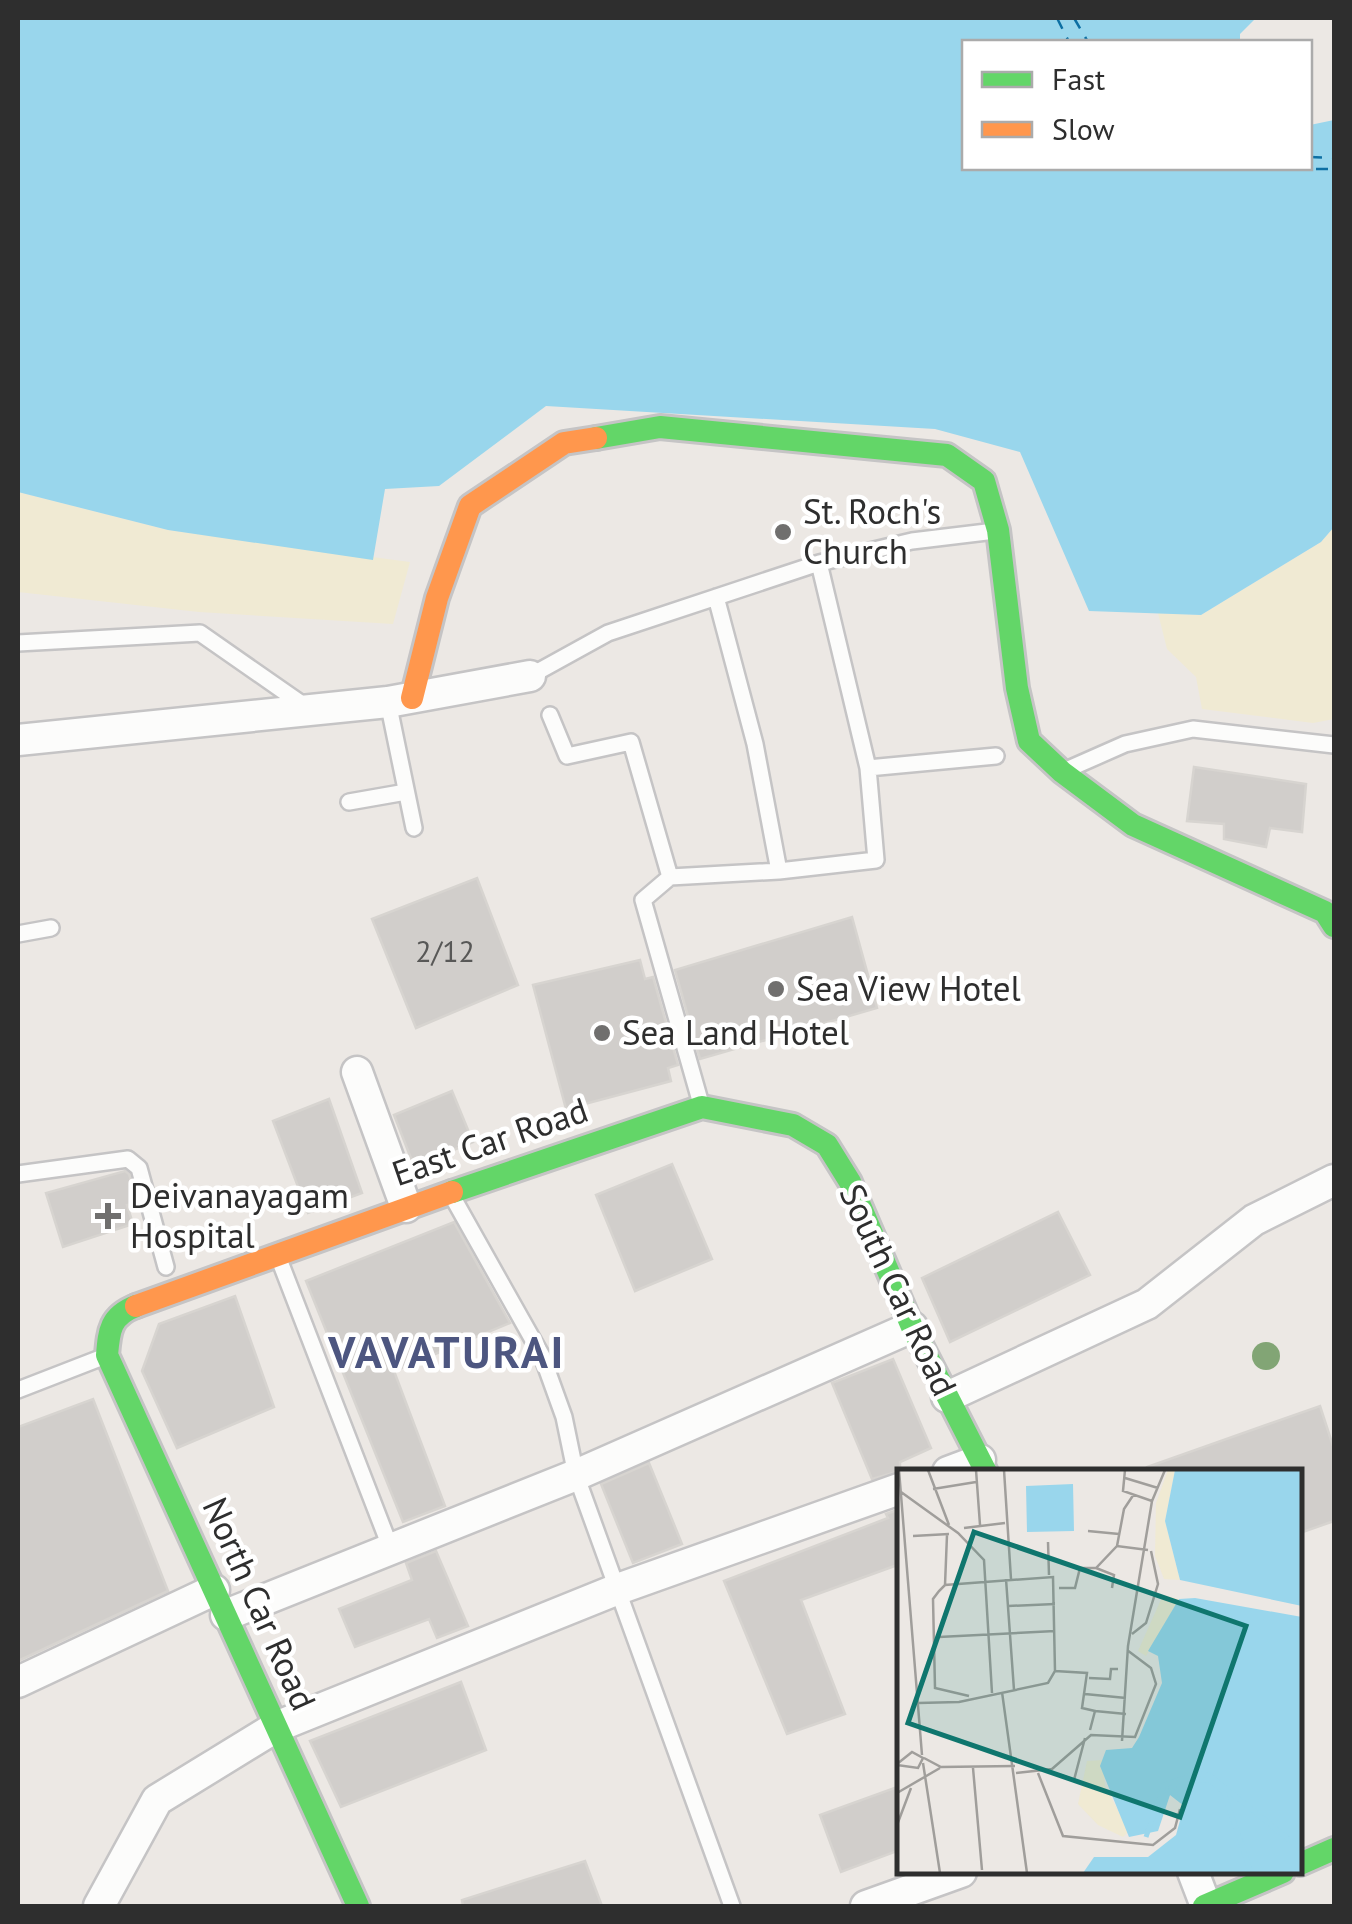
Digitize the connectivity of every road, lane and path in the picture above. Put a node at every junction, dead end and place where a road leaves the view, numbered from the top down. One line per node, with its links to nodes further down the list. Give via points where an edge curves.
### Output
1 (998, 530): 2 (lane, via 912,540); 6 (street, via 984,480 947,455 660,427 564,443 470,506); 13 (street, via 1029,741)
2 (819, 562): 3 (lane); 12 (lane)
3 (716, 597): 5 (lane, via 608,633); 17 (lane)
4 (18, 643): 7 (lane, via 200,633)
5 (530, 676): 6 (street)
6 (400, 700): 7 (street); 14 (lane)
7 (314, 712): 9 (street)
8 (550, 714): 18 (lane, via 567,756 632,742)
9 (18, 740)
10 (1334, 745): 13 (lane, via 1193,729 1125,744)
11 (996, 756): 12 (lane)
12 (868, 768): 17 (lane, via 876,860)
13 (1062, 772): 19 (street, via 1133,825 1325,912)
14 (406, 792): 15 (lane); 16 (lane)
15 (348, 802)
16 (414, 828)
17 (780, 871): 18 (lane)
18 (670, 877): 23 (lane, via 643,900)
19 (1334, 926)
20 (51, 928): 21 (lane)
21 (18, 934)
22 (357, 1072): 28 (street)
23 (702, 1108): 24 (street, East Car Road); 27 (street, East Car Road)
24 (793, 1125): 31 (street, South Car Road, via 827,1145 850,1182)
25 (18, 1174): 30 (lane, via 118,1159 134,1163)
26 (1334, 1180): 35 (street, via 1254,1220 1147,1304)
27 (450, 1193): 28 (street, East Car Road); 37 (lane, via 542,1356)
28 (406, 1207): 29 (street, East Car Road)
29 (277, 1253): 32 (street, East Car Road, via 126,1310); 39 (lane)
30 (166, 1267)
31 (912, 1327): 35 (street, South Car Road); 37 (street)
32 (109, 1328): 33 (street, North Car Road)
33 (107, 1355): 34 (lane); 41 (street, North Car Road)
34 (18, 1390)
35 (947, 1397): 36 (street, South Car Road)
36 (983, 1466)
37 (576, 1475): 39 (street); 40 (lane)
38 (897, 1490): 40 (street)
39 (390, 1549): 41 (street)
40 (618, 1589): 43 (street); 51 (lane)
41 (220, 1603): 42 (street); 43 (street, North Car Road)
42 (18, 1682)
43 (276, 1727): 49 (street, via 157,1800); 50 (street, North Car Road)
44 (1334, 1849): 45 (street)
45 (1302, 1863)
46 (955, 1874): 52 (street)
47 (1194, 1874): 53 (street)
48 (1279, 1874): 53 (street)
49 (99, 1906)
50 (358, 1906)
51 (732, 1906)
52 (866, 1906)
53 (1205, 1906)

